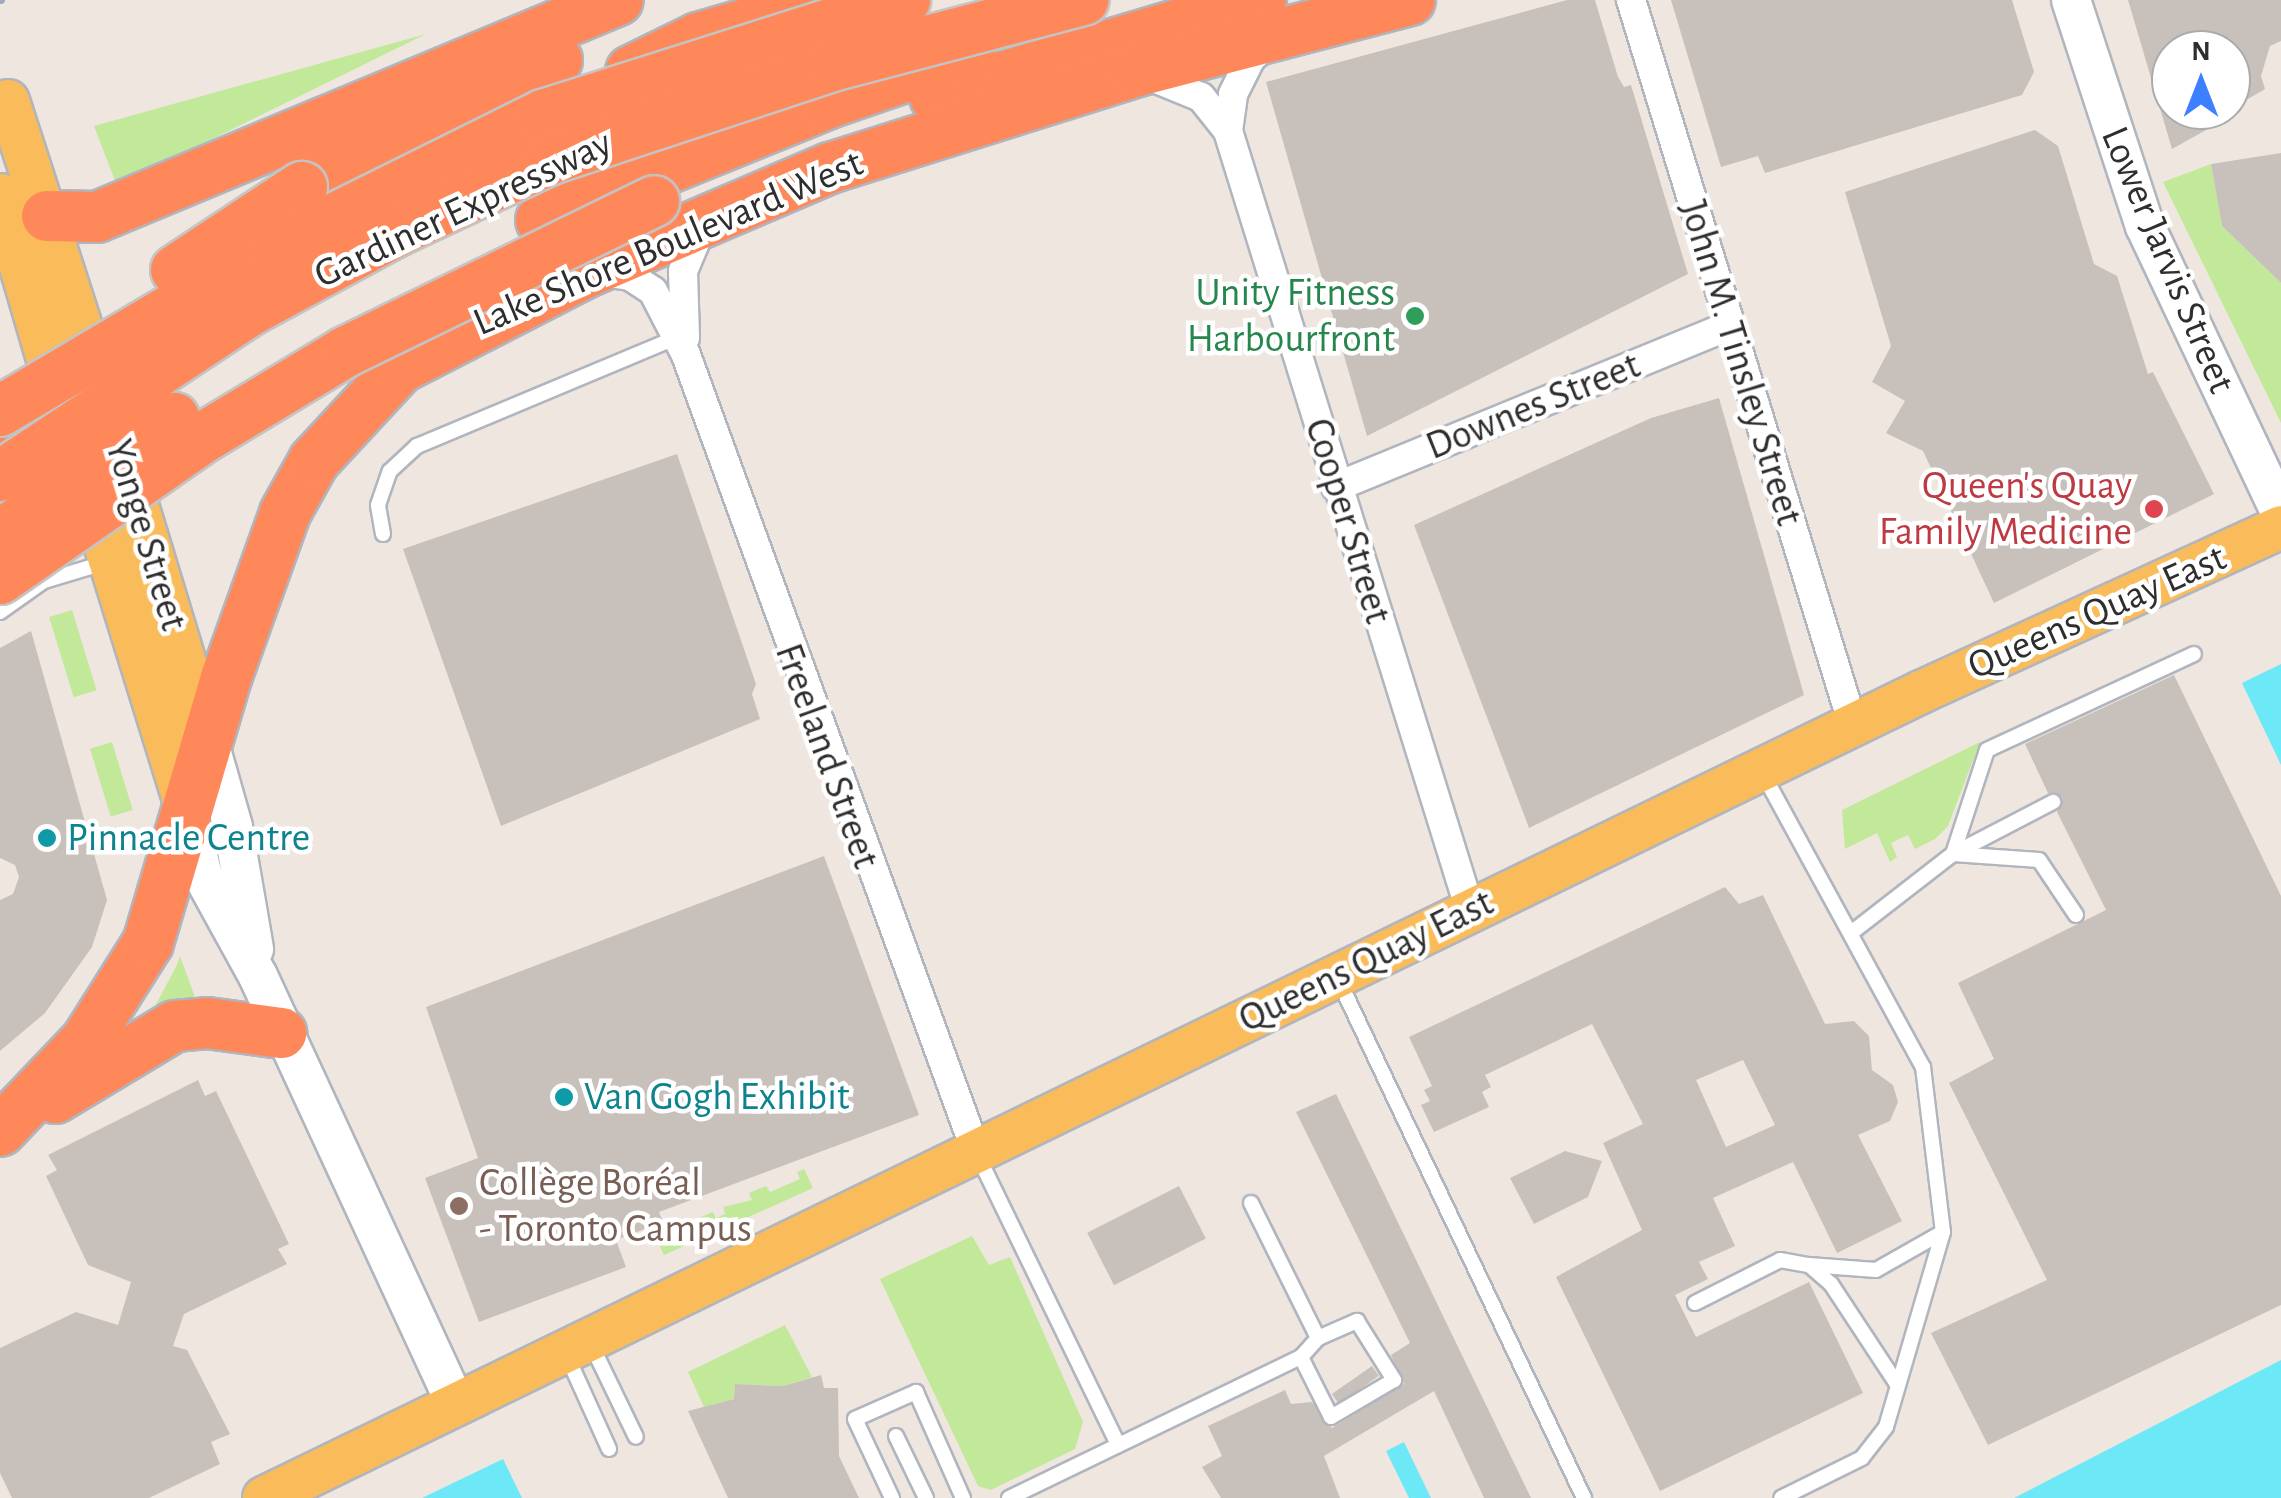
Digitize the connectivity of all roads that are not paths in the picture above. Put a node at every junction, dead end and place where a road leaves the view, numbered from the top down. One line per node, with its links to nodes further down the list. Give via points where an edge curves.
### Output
1 (618, 0): 15 (highway, via 98,217)
2 (770, 0): 10 (highway)
3 (828, 0): 10 (highway)
4 (905, 0): 22 (highway, Gardiner Expressway, bridge, via 543,115 277,247)
5 (1083, 0): 24 (highway, Gardiner Expressway, bridge, via 832,66 551,159 251,310); 29 (highway, bridge, via 957,60 826,104 541,220 190,408)
6 (1410, 0): 9 (highway, Lake Shore Boulevard West)
7 (1632, 0): 18 (street, John M. Tinsley Street)
8 (2071, 0): 26 (main road, Lower Jarvis Street, via 2144,226)
9 (1271, 17): 11 (highway, Lake Shore Boulevard West); 13 (street, Cooper Street, via 1233,94); 31 (highway, bridge, via 1028,66 808,140 654,201 344,352 206,436)
10 (710, 19): 20 (highway); 21 (highway, bridge, via 558,60 432,116 302,187)
11 (1134, 72): 13 (street, Cooper Street, via 1180,83 1200,96); 16 (highway, Lake Shore Boulevard West, via 848,162)
12 (8, 101): 15 (main road, Yonge Street)
13 (1228, 132): 25 (street, Cooper Street)
14 (0, 195): 20 (main road, Yonge Street)
15 (47, 216): 20 (main road, Yonge Street)
16 (709, 216): 17 (highway, Lake Shore Boulevard West); 19 (street, Freeland Street, via 683,271)
17 (587, 272): 19 (street, Freeland Street, via 642,282 662,303); 35 (highway, Lake Shore Boulevard West, via 400,368 314,461 265,560)
18 (1731, 325): 25 (street, Downes Street); 34 (street, John M. Tinsley Street)
19 (682, 346): 28 (lane, via 418,446 390,472 378,506); 47 (street, Freeland Street)
20 (78, 388): 23 (highway); 30 (main road, Yonge Street); 35 (main road, Yonge Street)
21 (0, 398)
22 (0, 411)
23 (0, 440)
24 (0, 476)
25 (1336, 487): 40 (street, Cooper Street)
26 (2281, 514)
27 (2281, 527): 34 (main road, Queens Quay East)
28 (384, 534)
29 (0, 535)
30 (112, 561): 32 (lane, via 44,581); 38 (main road, Yonge Street)
31 (0, 579)
32 (0, 612)
33 (2194, 654): 39 (lane, via 1987,750)
34 (1853, 725): 36 (main road, Queens Quay East)
35 (208, 739): 38 (highway, Lake Shore Boulevard West); 43 (main road, Yonge Street, via 233,827)
36 (1761, 770): 40 (main road, Queens Quay East); 42 (lane)
37 (2053, 802): 39 (lane)
38 (187, 810): 43 (main road, Yonge Street, via 203,876); 46 (highway, Lake Shore Boulevard West, via 159,917 130,975 86,1041)
39 (1953, 854): 41 (lane, via 2039,860); 42 (lane)
40 (1470, 910): 44 (main road, Queens Quay East)
41 (2076, 915)
42 (1851, 933): 49 (lane, via 1923,1066)
43 (258, 976): 45 (main road, Yonge Street)
44 (1336, 976): 47 (main road, Queens Quay East); 66 (lane)
45 (281, 1033): 46 (highway, via 206,1023 175,1026); 56 (main road, Yonge Street)
46 (4, 1129)
47 (977, 1154): 53 (main road, Queens Quay East); 59 (lane)
48 (1251, 1203): 52 (lane)
49 (1942, 1232): 50 (lane, via 1876,1270); 55 (lane)
50 (1809, 1264): 51 (lane, via 1780,1260); 55 (lane, via 1831,1284)
51 (1695, 1303)
52 (1318, 1338): 54 (lane); 54 (lane, via 1357,1321 1394,1380 1331,1417)
53 (577, 1345): 56 (main road, Queens Quay East); 58 (lane); 60 (lane)
54 (1301, 1356): 59 (lane)
55 (1897, 1384): 67 (lane, via 1886,1427 1862,1458)
56 (456, 1405): 61 (main road, Queens Quay East)
57 (896, 1436): 63 (lane)
58 (636, 1438)
59 (1118, 1446): 65 (lane)
60 (610, 1448)
61 (264, 1498)
62 (892, 1498): 64 (lane, via 856,1419 916,1392)
63 (926, 1498)
64 (963, 1498)
65 (1009, 1498)
66 (1584, 1498)
67 (1782, 1498)

